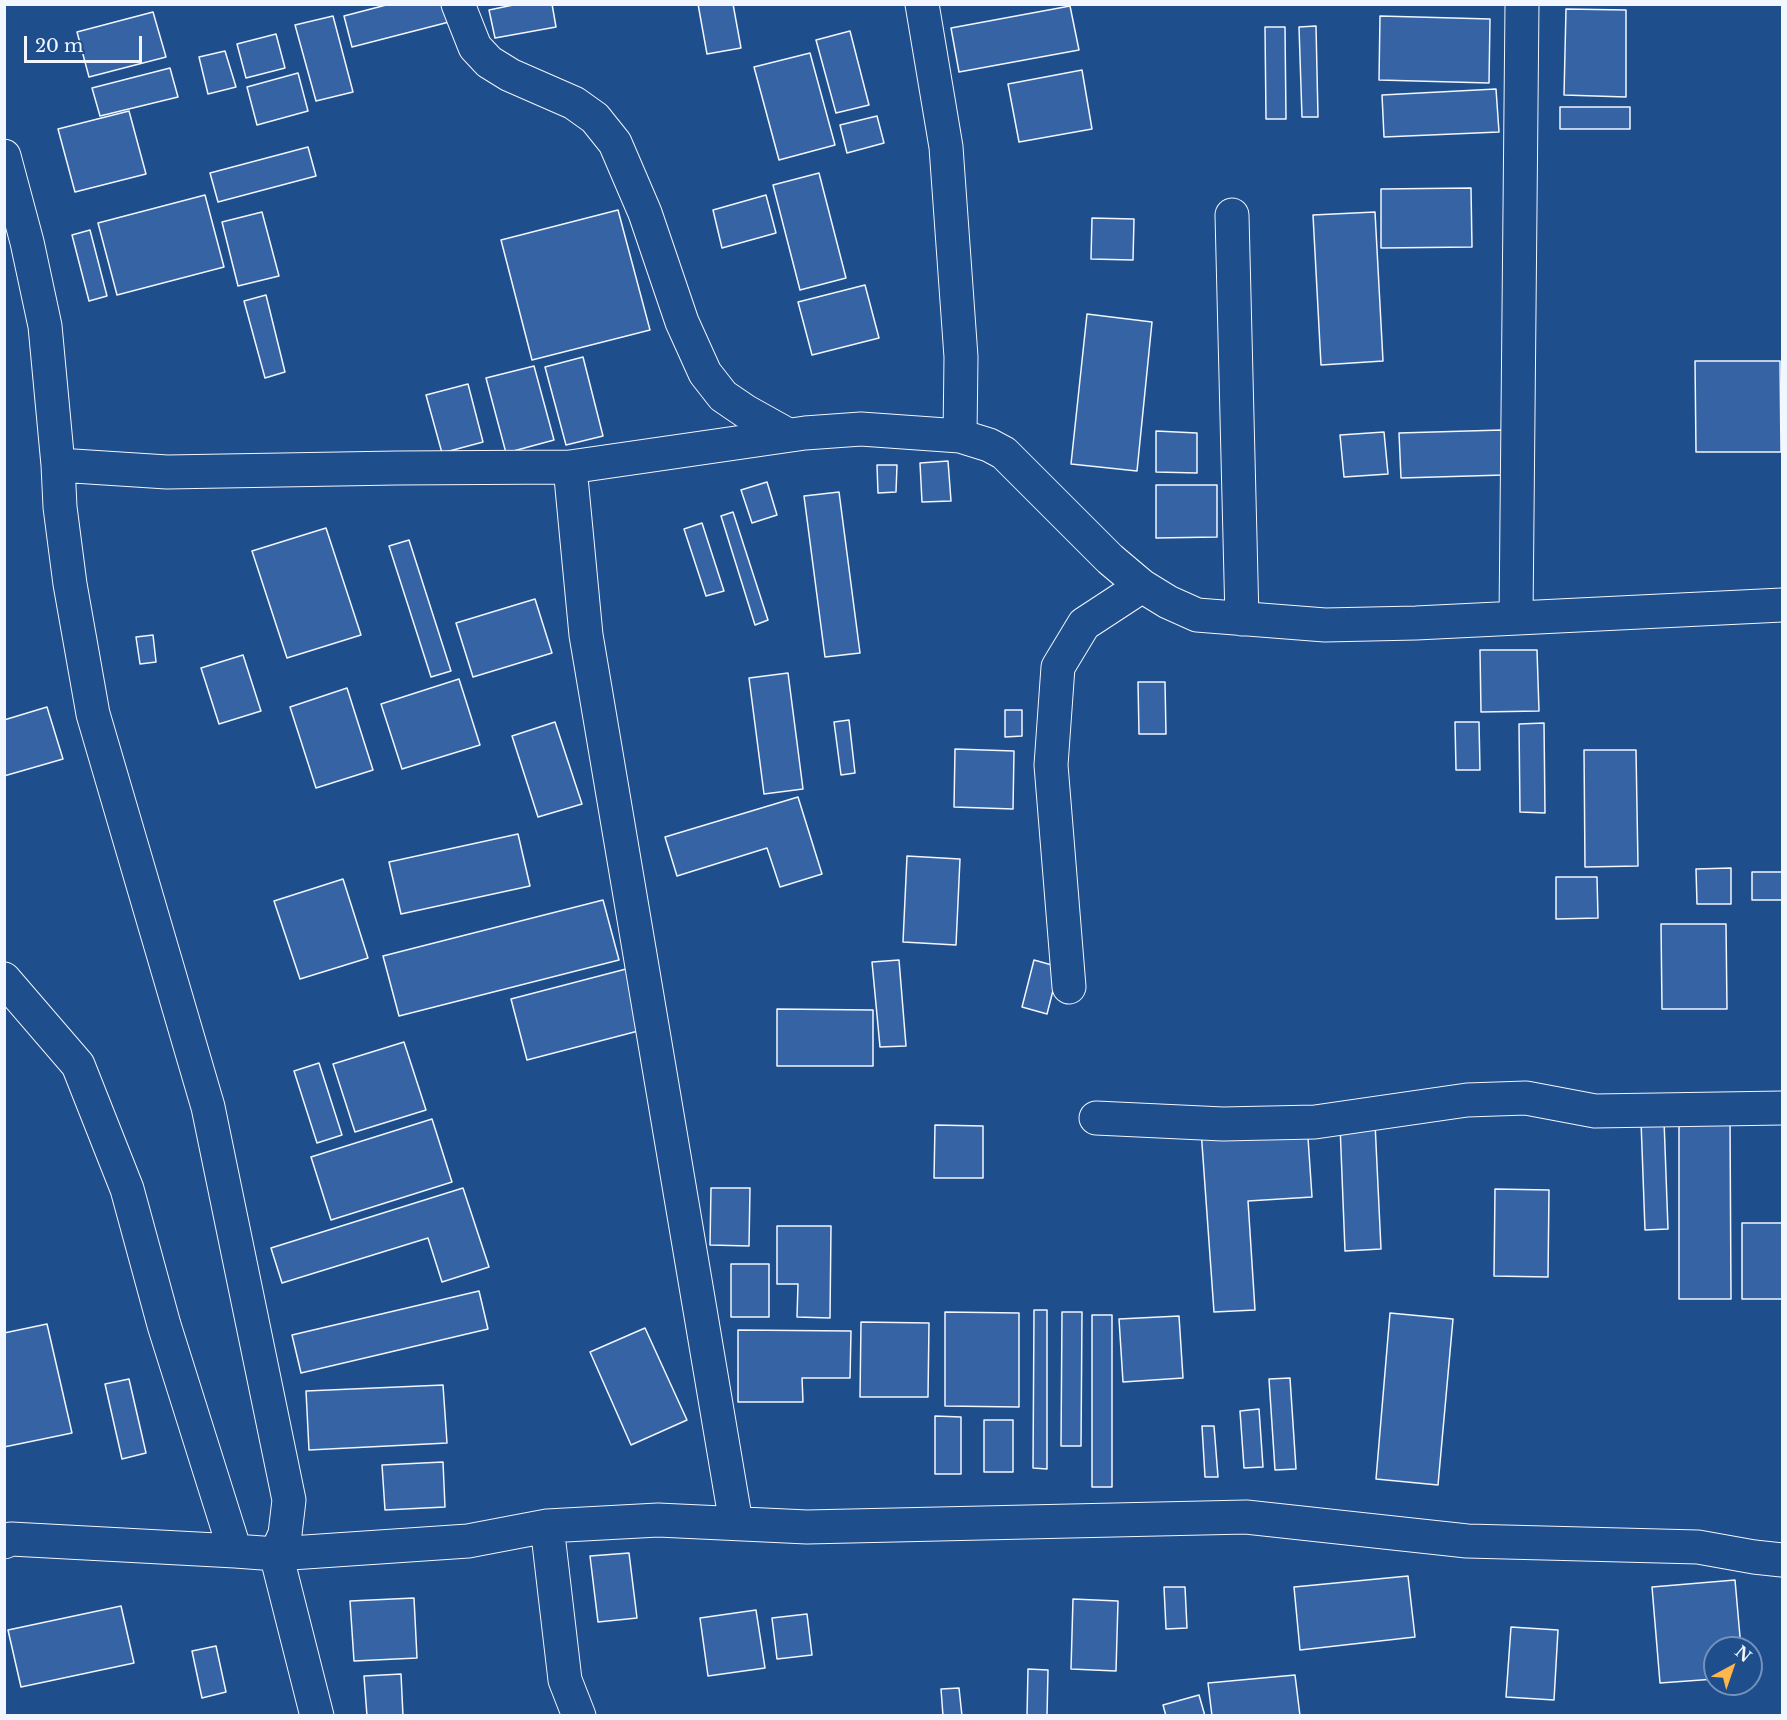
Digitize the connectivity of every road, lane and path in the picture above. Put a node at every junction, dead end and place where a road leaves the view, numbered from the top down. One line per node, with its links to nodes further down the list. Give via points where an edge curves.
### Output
1 (459, 4): 6 (street, via 475,47 489,62 574,103 595,118 615,143 705,373 723,396)
2 (922, 4): 7 (street, via 946,147 961,357)
3 (1522, 4): 12 (street)
4 (4, 156): 8 (street, via 45,326)
5 (1232, 215): 13 (street)
6 (788, 435): 7 (street, via 861,429); 9 (street)
7 (960, 436): 10 (street, via 1004,453 1087,538)
8 (58, 465): 9 (street, via 167,472); 22 (street, via 70,584 93,714 208,1107 289,1500 285,1534)
9 (570, 467): 18 (street, via 586,635)
10 (1142, 586): 13 (street, via 1197,615); 15 (street, via 1084,624 1058,667 1051,765)
11 (1782, 605): 12 (street)
12 (1516, 618): 13 (street, via 1325,625)
13 (1242, 619)
14 (4, 979): 21 (street, via 78,1065 127,1189 164,1325)
15 (1070, 987)
16 (1782, 1108): 17 (street, via 1595,1112 1526,1098 1467,1100 1315,1122 1223,1124)
17 (1096, 1118)
18 (736, 1524): 19 (street, via 658,1520); 23 (street, via 807,1527 1246,1516 1467,1541 1698,1547)
19 (547, 1526): 22 (street, via 468,1541); 25 (street, via 565,1680)
20 (4, 1542): 21 (street, via 11,1539)
21 (235, 1551): 22 (street)
22 (276, 1554): 24 (street)
23 (1782, 1560)
24 (317, 1716)
25 (579, 1716)

